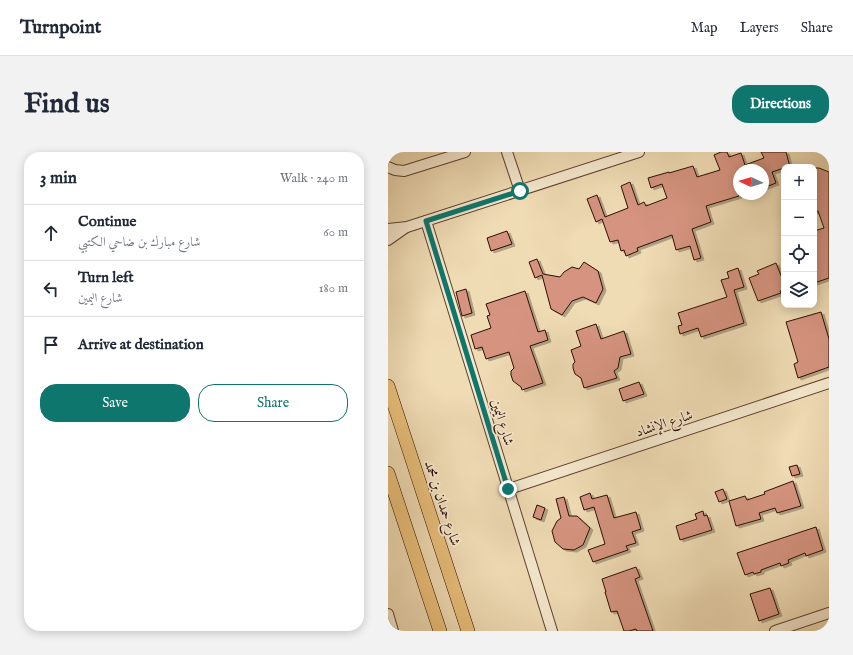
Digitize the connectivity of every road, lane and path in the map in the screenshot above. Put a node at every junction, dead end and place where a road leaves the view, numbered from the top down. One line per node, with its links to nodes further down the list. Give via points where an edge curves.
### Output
1 (465, 152): 4 (street, via 404,171)
2 (507, 152): 5 (street)
3 (639, 152): 5 (street)
4 (388, 167)
5 (520, 191): 6 (street)
6 (426, 221): 7 (street); 13 (street, شارع اليمين)
7 (407, 227): 8 (street); 9 (street)
8 (388, 229)
9 (388, 240)
10 (829, 384): 13 (street, شارع الإنشاد)
11 (388, 386): 17 (main road, شارع حمدان بن محمد)
12 (388, 473): 19 (main road)
13 (508, 489): 20 (street, شارع اليمين)
14 (829, 613): 16 (street)
15 (388, 614): 18 (street)
16 (792, 628): 21 (street)
17 (469, 629)
18 (393, 631)
19 (440, 631)
20 (552, 631)
21 (775, 631)

